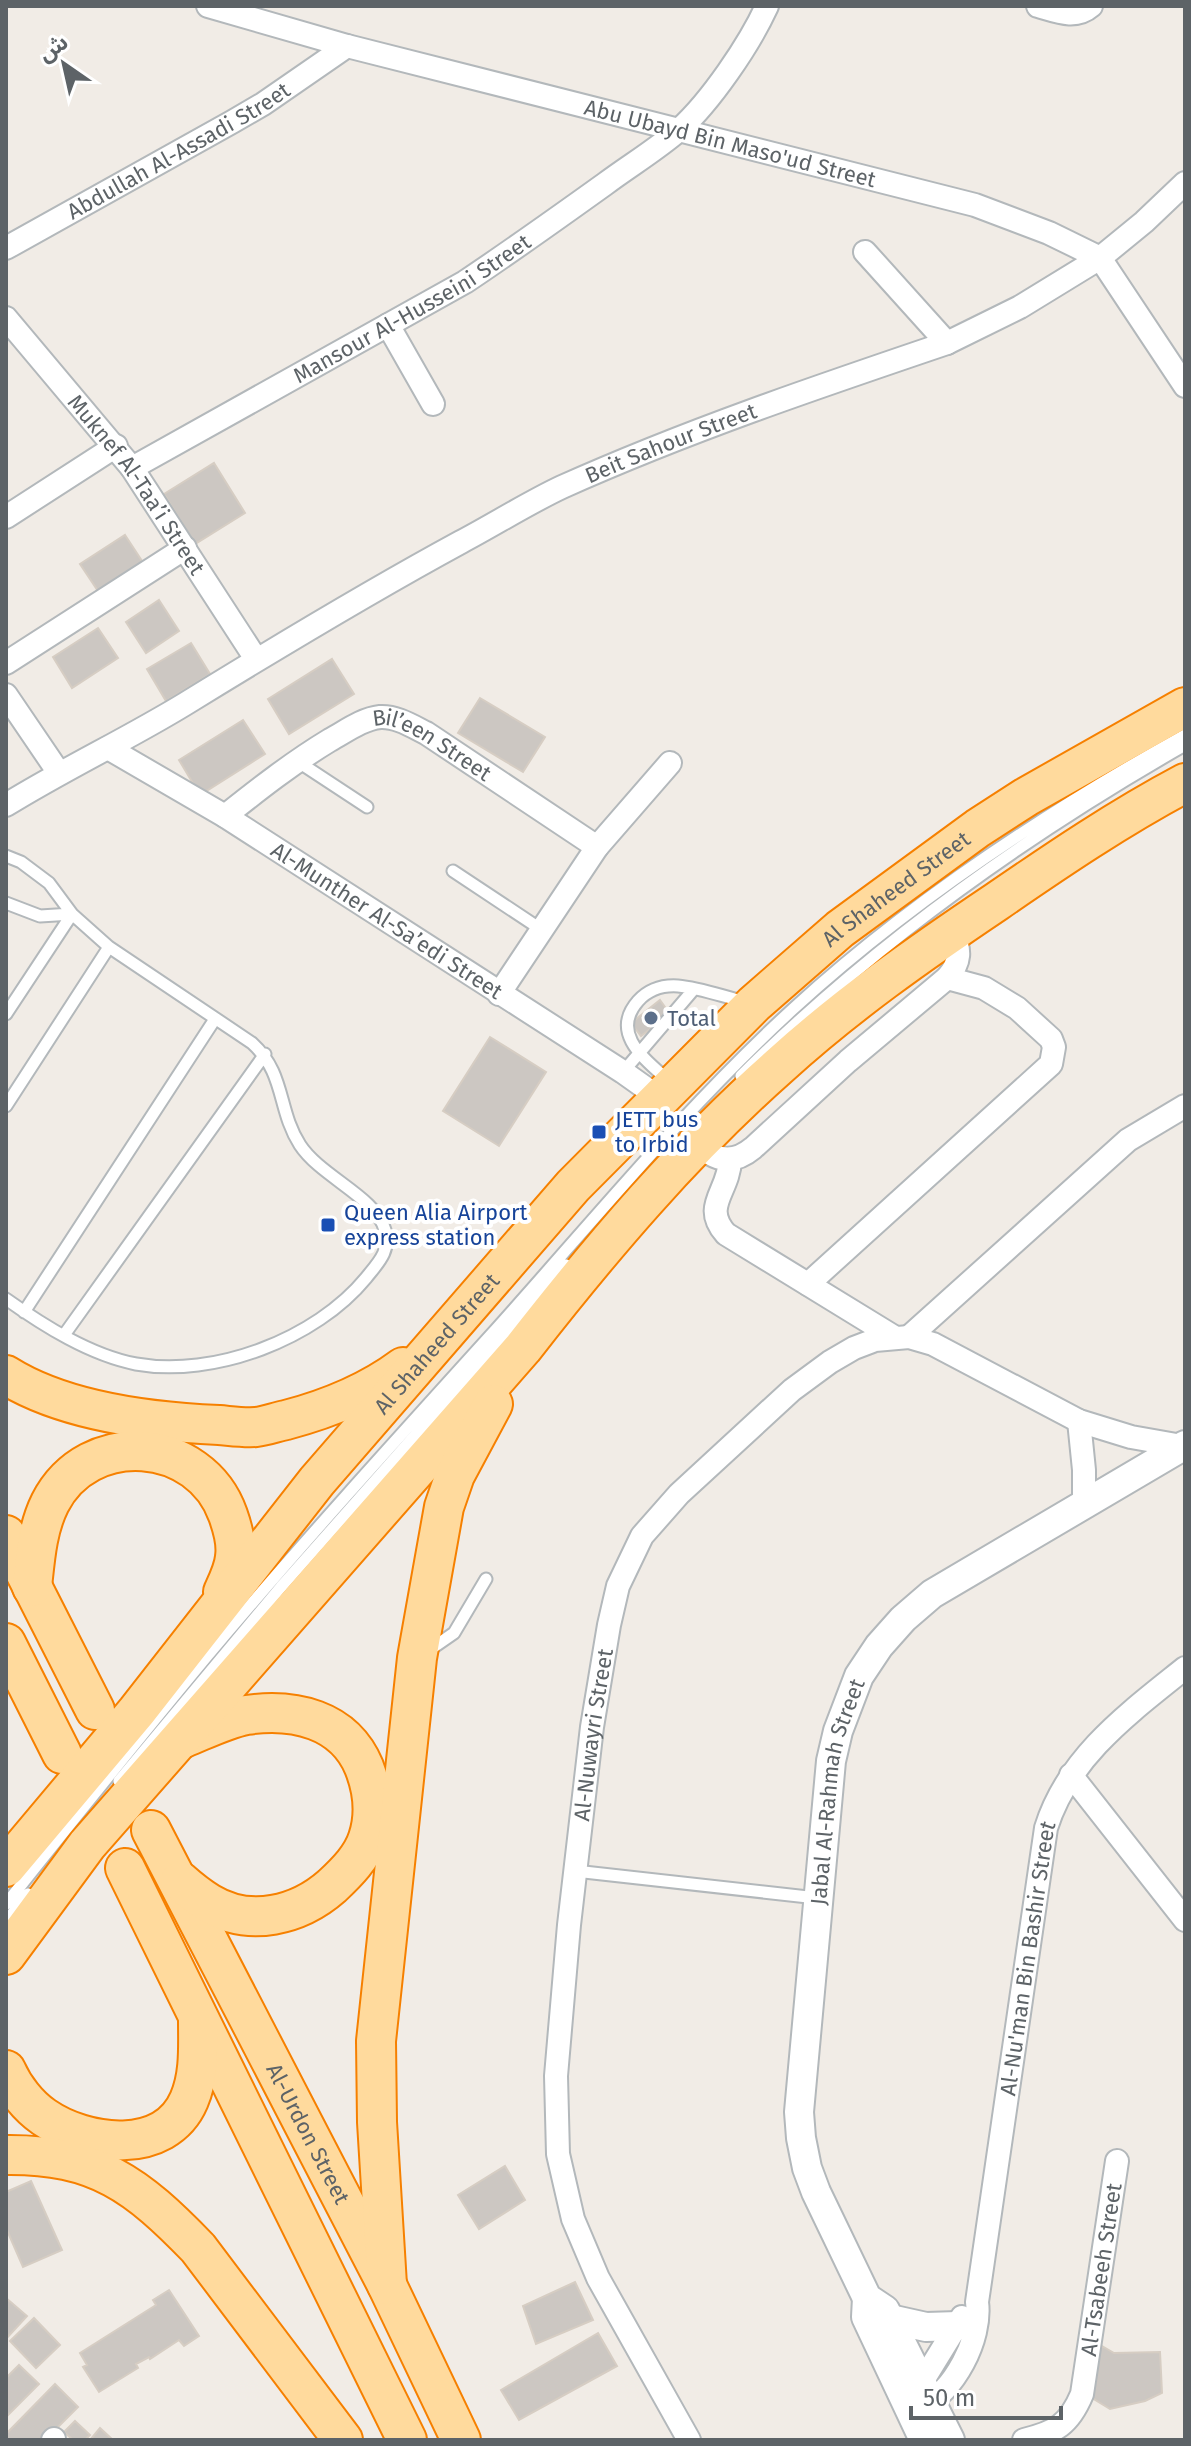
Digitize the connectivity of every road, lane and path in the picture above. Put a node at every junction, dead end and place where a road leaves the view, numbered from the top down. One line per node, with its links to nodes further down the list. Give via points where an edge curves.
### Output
1 (208, 6): 5 (street, Abu Ubayd Bin Maso'ud Street)
2 (767, 6): 6 (street, Mansour Al-Husseini Street, via 721,81)
3 (1038, 6): 4 (street, via 1070,14)
4 (1091, 6)
5 (347, 46): 6 (street, Abu Ubayd Bin Maso'ud Street); 8 (street, Abdullah Al-Assadi Street, via 232,122)
6 (680, 129): 10 (street, Abu Ubayd Bin Maso'ud Street, via 975,205); 12 (street, Mansour Al-Husseini Street, via 465,282)
7 (1185, 183): 10 (street, Beit Sahour Street)
8 (6, 248)
9 (865, 252): 13 (street)
10 (1100, 258): 13 (street, Beit Sahour Street); 14 (street)
11 (6, 318): 16 (street, Muknef Al-Taa’i Street)
12 (388, 325): 15 (street); 17 (street, Mansour Al-Husseini Street)
13 (947, 343): 20 (street, Beit Sahour Street, via 687,434 559,489)
14 (1185, 386)
15 (433, 404)
16 (116, 446): 17 (street, Muknef Al-Taa’i Street); 18 (street)
17 (132, 468): 19 (street, Muknef Al-Taa’i Street)
18 (6, 517)
19 (185, 548): 20 (street, Muknef Al-Taa’i Street); 21 (street)
20 (256, 659): 26 (street, Beit Sahour Street)
21 (6, 663)
22 (6, 695): 29 (street)
23 (1185, 707): 45 (highway, Al Shaheed Street, via 966,836 840,929)
24 (1185, 735): 83 (lane, via 1077,797 956,878 793,1009 731,1070 239,1620)
25 (1185, 745): 85 (lane, via 1084,805 947,899 757,1060 671,1148 170,1718)
26 (108, 748): 29 (street, Beit Sahour Street); 33 (street, Al-Munther Al-Sa’edi Street)
27 (296, 761): 32 (lane); 33 (street, Bil’een Street); 34 (street, Bil’een Street, via 368,720 401,720)
28 (670, 763): 34 (street)
29 (59, 773): 31 (street, Beit Sahour Street)
30 (1185, 783): 40 (highway)
31 (6, 805)
32 (367, 807)
33 (225, 816): 44 (street, Al-Munther Al-Sa’edi Street)
34 (597, 847): 39 (street)
35 (6, 856): 38 (lane, via 49,883)
36 (453, 871): 39 (lane)
37 (6, 903): 38 (lane, via 40,916)
38 (72, 914): 41 (lane); 46 (lane)
39 (542, 930): 44 (street)
40 (952, 931): 42 (street, via 959,959); 54 (highway, via 777,1067)
41 (109, 947): 47 (lane); 52 (lane)
42 (947, 978): 54 (street, via 743,1156); 55 (street, via 984,988 1017,1008 1051,1039 1051,1064)
43 (694, 989): 45 (lane); 48 (lane); 48 (lane, via 659,987 632,1008 626,1025)
44 (499, 994): 50 (street, Al-Munther Al-Sa’edi Street)
45 (754, 1004): 51 (highway, Al Shaheed Street)
46 (6, 1014)
47 (215, 1019): 49 (lane); 57 (lane)
48 (639, 1053): 50 (lane); 51 (lane)
49 (265, 1054): 59 (lane); 59 (lane, via 301,1147 378,1215 385,1228 384,1256 358,1288 325,1315 249,1354 211,1364 135,1364)
50 (623, 1072): 51 (street, Al-Munther Al-Sa’edi Street)
51 (667, 1092): 58 (highway, Al Shaheed Street, via 573,1186)
52 (6, 1106)
53 (1185, 1106): 60 (street, via 1128,1140)
54 (714, 1152): 55 (street, via 726,1183 715,1204 718,1226); 61 (highway, via 582,1272)
55 (808, 1284): 60 (street)
56 (6, 1299): 57 (lane)
57 (24, 1312): 59 (lane)
58 (462, 1315): 62 (highway, via 389,1377 348,1400 256,1427 128,1416 29,1390); 70 (highway, Al Shaheed Street, via 317,1481)
59 (64, 1335)
60 (902, 1337): 63 (street, via 933,1344); 80 (street, Al-Nuwayri Street, via 854,1348 792,1390 679,1494 642,1536 618,1586 609,1625)
61 (523, 1348): 71 (highway, via 449,1490); 74 (highway)
62 (6, 1375)
63 (1079, 1421): 64 (street); 65 (street)
64 (1184, 1446): 65 (street, Jabal Al-Rahmah Street)
65 (1084, 1506): 82 (street, Jabal Al-Rahmah Street, via 932,1594 879,1646 854,1686 831,1761)
66 (6, 1535): 68 (highway)
67 (486, 1579): 71 (lane, via 454,1633)
68 (32, 1587): 70 (highway, via 41,1526 66,1479 88,1463 129,1450 175,1457 214,1487 235,1534 235,1557 217,1606); 73 (highway)
69 (6, 1643): 75 (highway)
70 (187, 1647): 78 (highway)
71 (417, 1658): 90 (highway, via 376,2041)
72 (1185, 1668): 76 (street, Al-Nu'man Bin Bashir Street, via 1133,1709)
73 (95, 1710)
74 (177, 1741): 81 (highway, via 244,1716 309,1717 332,1727 353,1747 370,1781 373,1807 368,1839 356,1862 320,1897 290,1912 258,1916 225,1911); 85 (highway)
75 (62, 1754)
76 (1071, 1775): 84 (street); 92 (street, Al-Nu'man Bin Bashir Street, via 1046,1828)
77 (151, 1830): 81 (highway, Al-Urdon Street)
78 (6, 1867)
79 (125, 1868): 86 (highway, Al-Urdon Street)
80 (575, 1871): 82 (lane); 99 (street, Al-Nuwayri Street, via 556,2076 558,2154 573,2219 598,2278)
81 (174, 1877): 90 (highway, Al-Urdon Street)
82 (818, 1898): 91 (street, Jabal Al-Rahmah Street, via 801,2138 816,2192)
83 (6, 1904)
84 (1185, 1920)
85 (8, 1945)
86 (198, 2014): 87 (highway, via 198,2057 189,2099 178,2118 161,2131 133,2140 88,2137 45,2117 18,2091); 97 (highway, Al-Urdon Street)
87 (6, 2070)
88 (6, 2155): 96 (highway, via 35,2154 97,2168 142,2196 198,2248)
89 (1117, 2161): 102 (street, Al-Tsabeeh Street, via 1082,2394 1062,2426)
90 (387, 2285): 98 (highway, Al-Urdon Street)
91 (867, 2298): 93 (street, Jabal Al-Rahmah Street); 95 (street, Jabal Al-Rahmah Street, via 866,2317)
92 (977, 2302): 94 (street); 95 (street, Al-Nu'man Bin Bashir Street, via 979,2319 962,2364 949,2384)
93 (890, 2319): 94 (street, via 912,2326); 95 (street, Jabal Al-Rahmah Street)
94 (958, 2326): 95 (street)
95 (917, 2397): 100 (street, Jabal Al-Rahmah Street); 101 (street, Jabal Al-Rahmah Street)
96 (342, 2439)
97 (407, 2440)
98 (461, 2440)
99 (689, 2440)
100 (924, 2440)
101 (950, 2440)
102 (1024, 2440)

